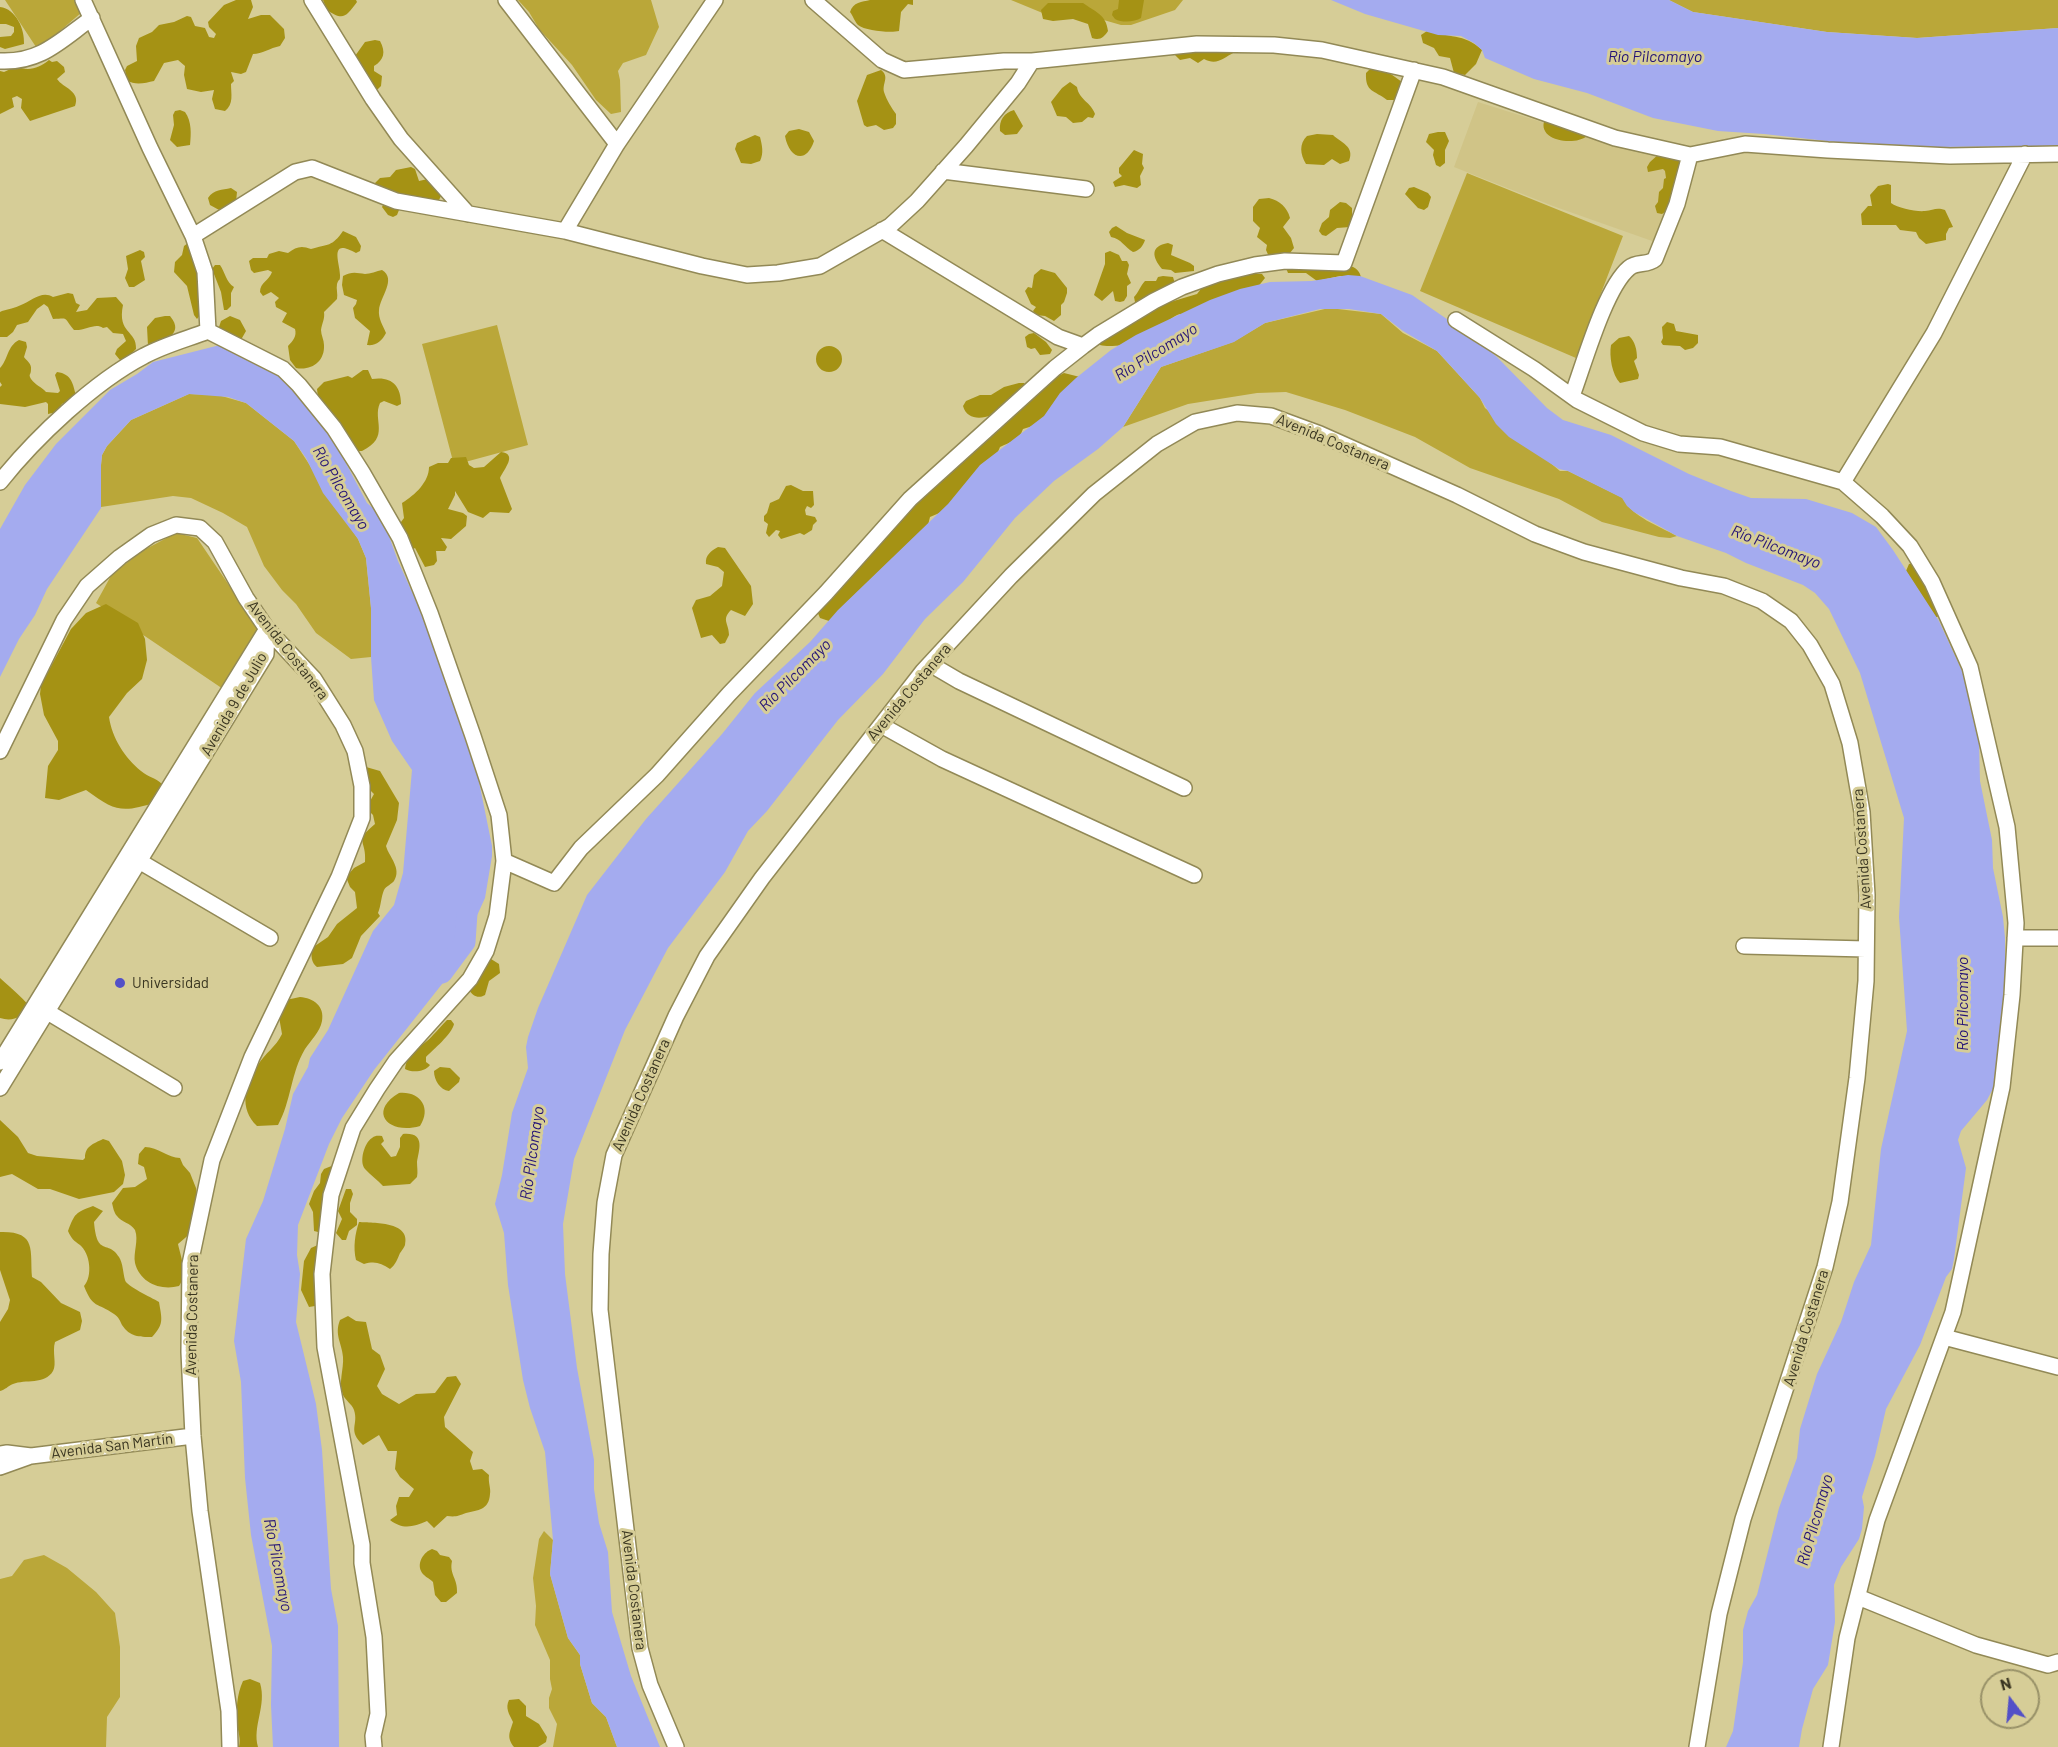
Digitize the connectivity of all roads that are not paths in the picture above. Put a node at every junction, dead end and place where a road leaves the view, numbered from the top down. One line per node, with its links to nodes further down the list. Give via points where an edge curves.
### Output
1 (83, 0): 6 (street)
2 (312, 0): 16 (street, via 401,139)
3 (506, 0): 10 (street)
4 (716, 0): 10 (street)
5 (813, 0): 8 (street, via 882,60 904,70)
6 (92, 18): 7 (street, via 42,54 22,61); 19 (street)
7 (0, 61)
8 (1032, 61): 9 (street, via 1197,44 1263,44 1322,50); 14 (street)
9 (1414, 70): 13 (street, via 1615,138); 22 (street, via 1344,263 1286,261 1218,274 1154,301)
10 (617, 144): 18 (street)
11 (2025, 154): 12 (street); 13 (street, via 1950,156 1744,144); 25 (street, via 1934,333)
12 (2058, 154)
13 (1690, 155): 23 (street, via 1677,204 1655,259 1650,264 1631,266 1621,277 1601,315)
14 (943, 171): 15 (street); 17 (street, via 917,201)
15 (1086, 189)
16 (468, 214): 18 (street); 19 (street, via 396,201 312,168 295,172)
17 (882, 230): 18 (street, via 820,266 747,274); 22 (street, via 1058,337)
18 (565, 231)
19 (193, 236): 21 (street, via 205,273)
20 (1456, 320): 23 (street)
21 (208, 331): 24 (street, via 145,356 110,377 47,432); 32 (street, via 283,369 299,385 334,428 394,529 430,613 473,736 499,815)
22 (1083, 346): 32 (street, via 910,499 657,775 580,848 554,884)
23 (1572, 396): 25 (street, via 1643,433 1679,444 1720,447)
24 (0, 482)
25 (1843, 482): 36 (street, via 1910,546 1932,582 1970,667 2007,827)
26 (267, 628): 29 (street, Avenida Costanera, via 215,542 200,528 176,525 151,535 87,586 64,620); 31 (street, Avenida 9 de Julio, via 266,654); 34 (street, Avenida 9 de Julio); 46 (street, Avenida Costanera, via 314,679 343,725 355,751 362,786 362,818 339,877 252,1057 212,1160 190,1263)
27 (930, 664): 28 (street, Avenida Costanera); 30 (street); 39 (street, Avenida Costanera, via 1094,494 1157,444 1195,422 1237,413 1271,416 1457,495 1535,534 1584,552 1724,586 1762,601 1791,621 1832,684 1850,743 1862,812)
28 (881, 725): 33 (street, via 942,759); 54 (street, Avenida Costanera, via 707,956 614,1155 605,1203 600,1310 640,1648 650,1685)
29 (0, 751)
30 (1184, 788)
31 (139, 861): 34 (street, Avenida 9 de Julio); 35 (street)
32 (504, 861): 53 (street, via 497,916 486,951 470,979 396,1061 377,1089 353,1128 332,1195 322,1274 325,1347 362,1545 374,1637 378,1714)
33 (1194, 875)
34 (85, 936): 40 (street, Avenida 9 de Julio); 41 (street, Avenida 9 de Julio)
35 (270, 938)
36 (2015, 938): 37 (street); 44 (street, via 2002,1087 1953,1312)
37 (2058, 938)
38 (1744, 946): 39 (street)
39 (1866, 949): 55 (street, Avenida Costanera, via 1857,1078 1840,1202 1825,1267 1743,1519 1719,1614)
40 (46, 1011): 42 (street, Avenida 9 de Julio); 43 (street)
41 (0, 1062)
42 (0, 1088)
43 (174, 1088)
44 (1944, 1336): 45 (street); 50 (street, via 1877,1520)
45 (2058, 1367)
46 (193, 1436): 48 (street, Avenida San Martín); 52 (street, Avenida Costanera, via 229,1711)
47 (0, 1454): 48 (street, Avenida San Martín)
48 (31, 1456): 49 (street, Avenida San Martín)
49 (0, 1467)
50 (1858, 1597): 51 (street, via 1976,1645 2048,1665); 56 (street, via 1847,1638)
51 (2058, 1662)
52 (230, 1747)
53 (374, 1747)
54 (676, 1747)
55 (1697, 1747)
56 (1831, 1747)

